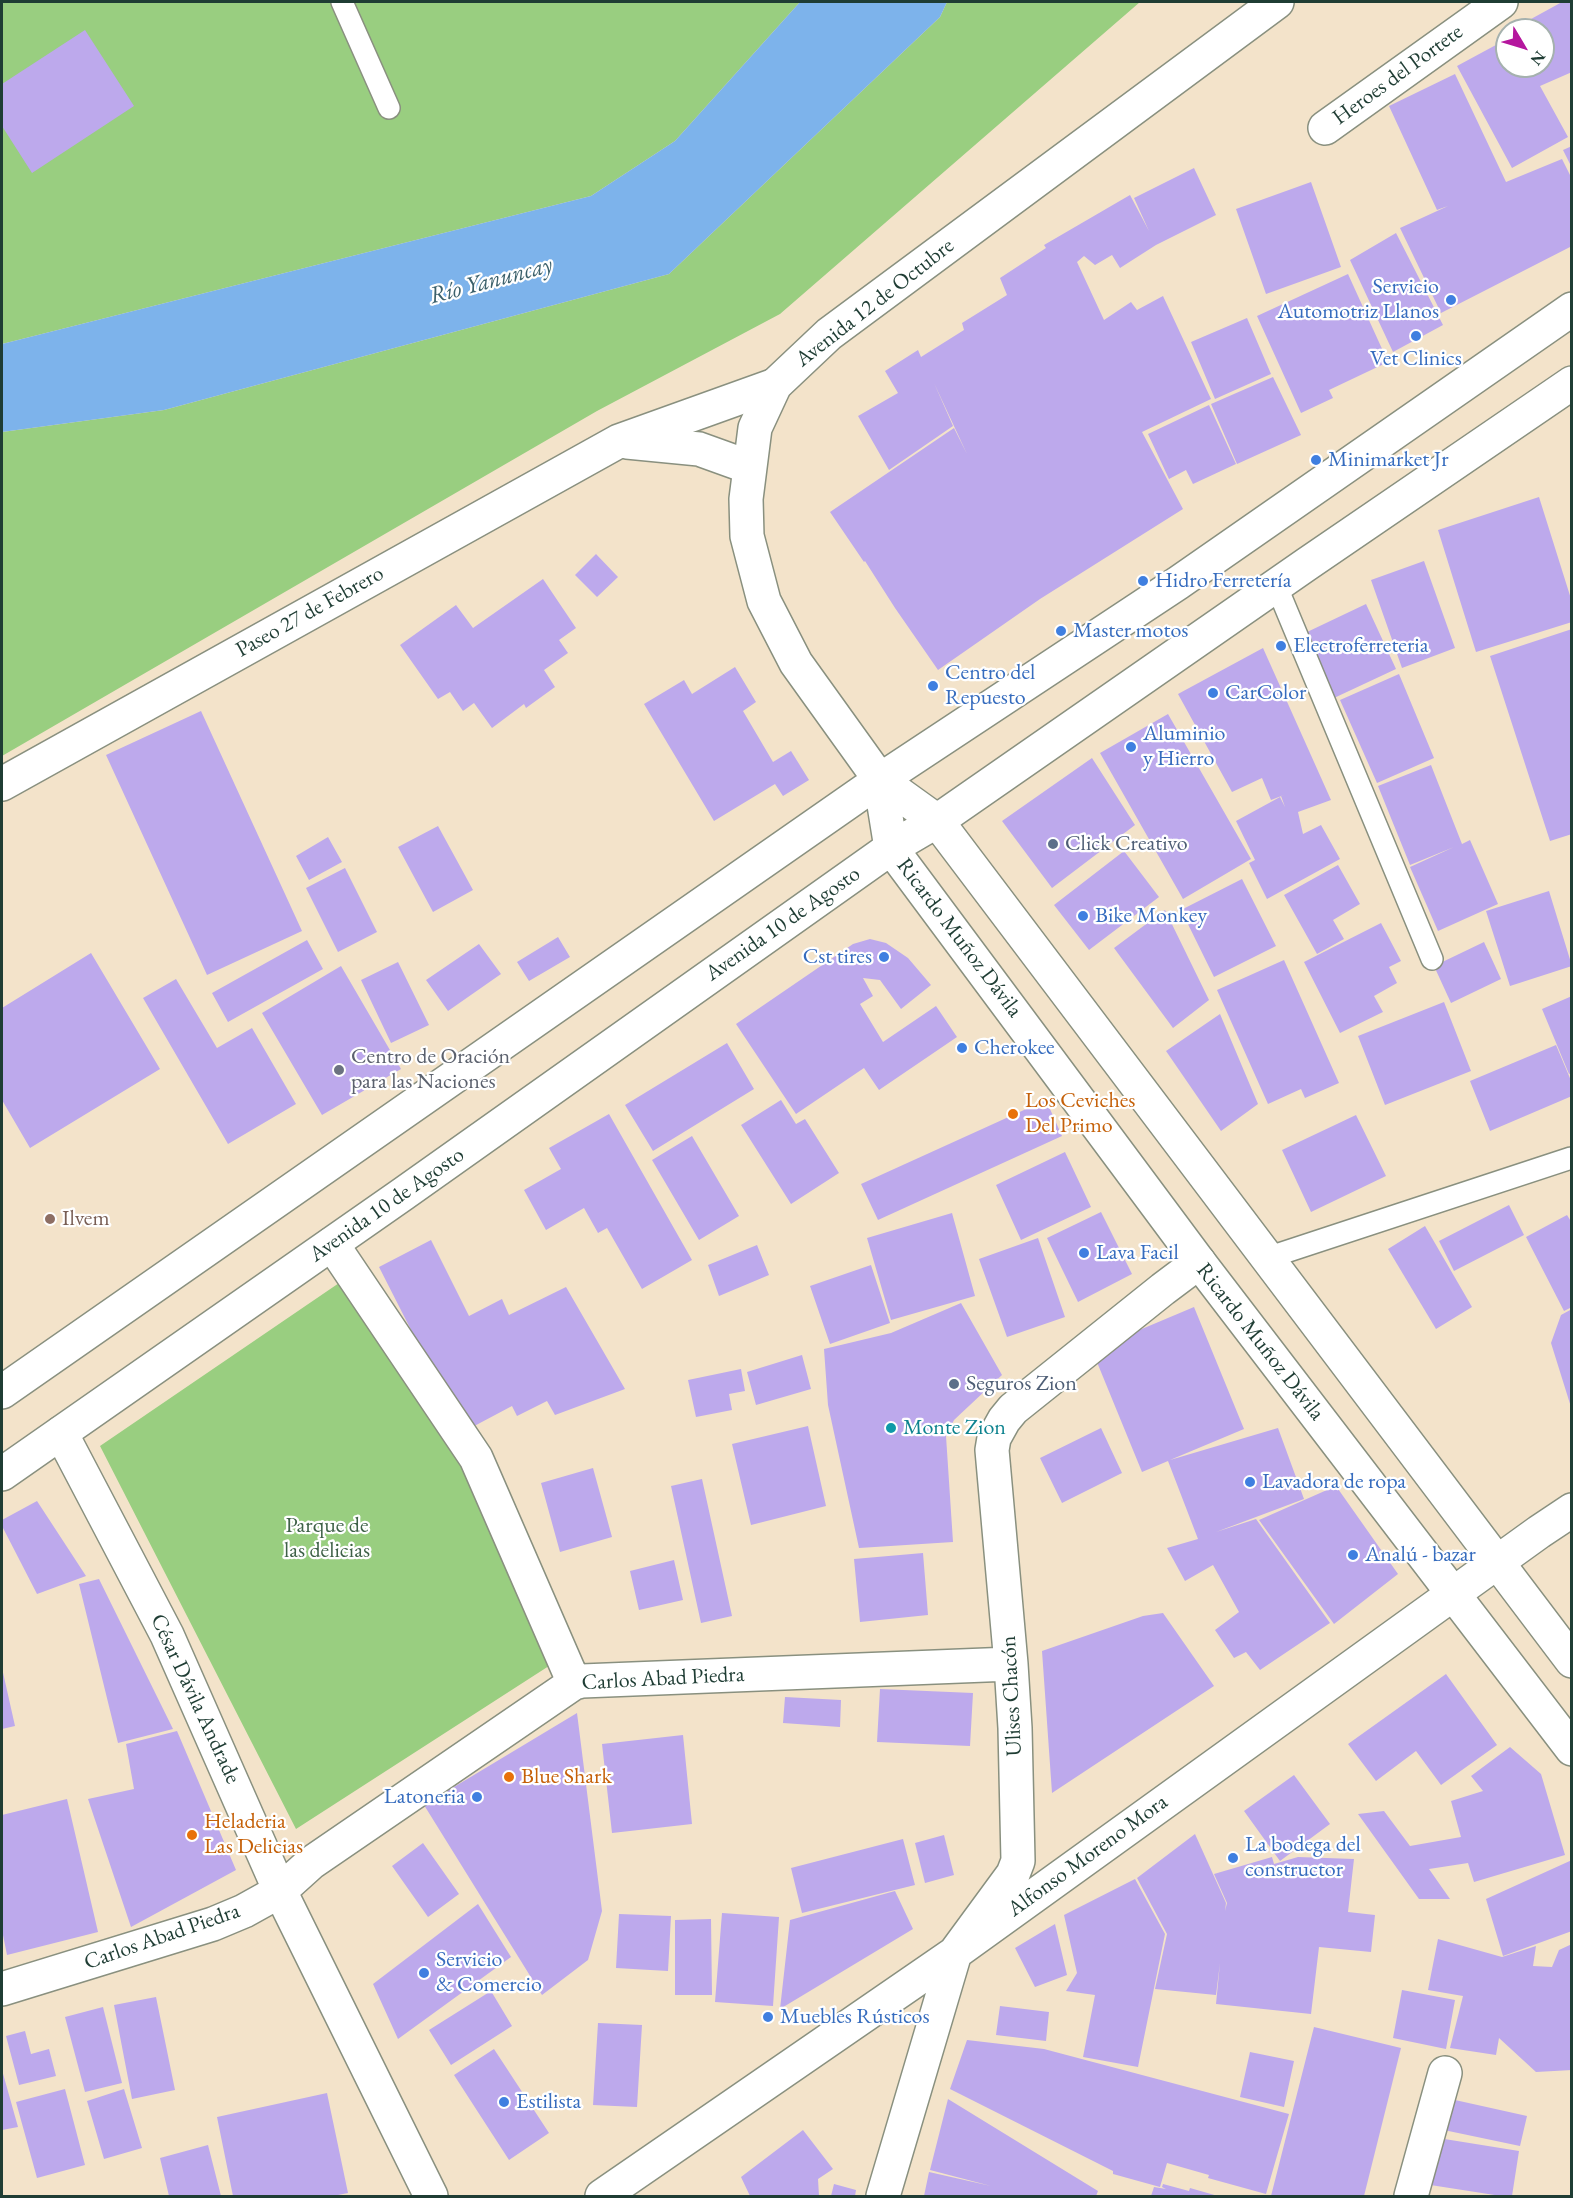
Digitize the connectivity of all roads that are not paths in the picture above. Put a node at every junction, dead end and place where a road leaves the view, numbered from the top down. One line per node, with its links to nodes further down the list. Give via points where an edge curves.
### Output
1 (342, 2): 6 (lane)
2 (1251, 2): 5 (main road, Avenida 12 de Octubre)
3 (1277, 2): 5 (main road, Avenida 12 de Octubre)
4 (1500, 2): 7 (main road, Heroes del Portete)
5 (1212, 49): 10 (main road, Avenida 12 de Octubre, via 829,334)
6 (389, 108)
7 (1325, 128)
8 (1572, 309): 14 (main road, via 1178,583)
9 (1572, 383): 13 (main road, Avenida 10 de Agosto)
10 (775, 385): 11 (main road, Paseo 27 de Febrero); 12 (main road, Avenida 12 de Octubre, via 755,428)
11 (619, 441): 12 (main road, via 699,449); 15 (main road, Paseo 27 de Febrero)
12 (748, 468): 14 (main road, Avenida 12 de Octubre, via 747,536 764,600 796,663)
13 (1276, 585): 16 (main road, Avenida 10 de Agosto); 18 (lane)
14 (880, 780): 16 (main road); 17 (main road, Ricardo Muñoz Dávila); 23 (main road)
15 (2, 784)
16 (936, 820): 17 (main road, Avenida 10 de Agosto); 21 (main road)
17 (891, 848): 20 (main road, Avenida 10 de Agosto); 22 (main road, Ricardo Muñoz Dávila)
18 (1432, 959)
19 (1571, 1158): 21 (lane)
20 (332, 1244): 24 (main road, Avenida 10 de Agosto); 31 (main road, via 476,1458)
21 (1266, 1258): 27 (main road)
22 (1199, 1262): 28 (main road, Ricardo Muñoz Dávila); 30 (main road, Ulises Chacón, via 1013,1409 994,1438)
23 (2, 1392)
24 (61, 1433): 25 (main road, Avenida 10 de Agosto); 33 (main road, César Dávila Andrade, via 167,1635)
25 (2, 1474)
26 (1572, 1510): 27 (main road, Alfonso Moreno Mora)
27 (1498, 1561): 28 (main road, Alfonso Moreno Mora); 29 (main road)
28 (1454, 1594): 32 (main road, Ricardo Muñoz Dávila); 34 (main road, Alfonso Moreno Mora)
29 (1572, 1661)
30 (1011, 1664): 31 (main road, Carlos Abad Piedra); 34 (main road, Ulises Chacón, via 1018,1861 1013,1874)
31 (574, 1683): 33 (main road, Carlos Abad Piedra, via 311,1863)
32 (1572, 1749)
33 (280, 1891): 35 (main road, Carlos Abad Piedra, via 213,1924); 37 (main road, César Dávila Andrade)
34 (955, 1953): 38 (main road, Alfonso Moreno Mora); 39 (main road, Ulises Chacón)
35 (2, 1989)
36 (1445, 2073): 40 (main road)
37 (431, 2196)
38 (602, 2196)
39 (883, 2196)
40 (1411, 2196)

